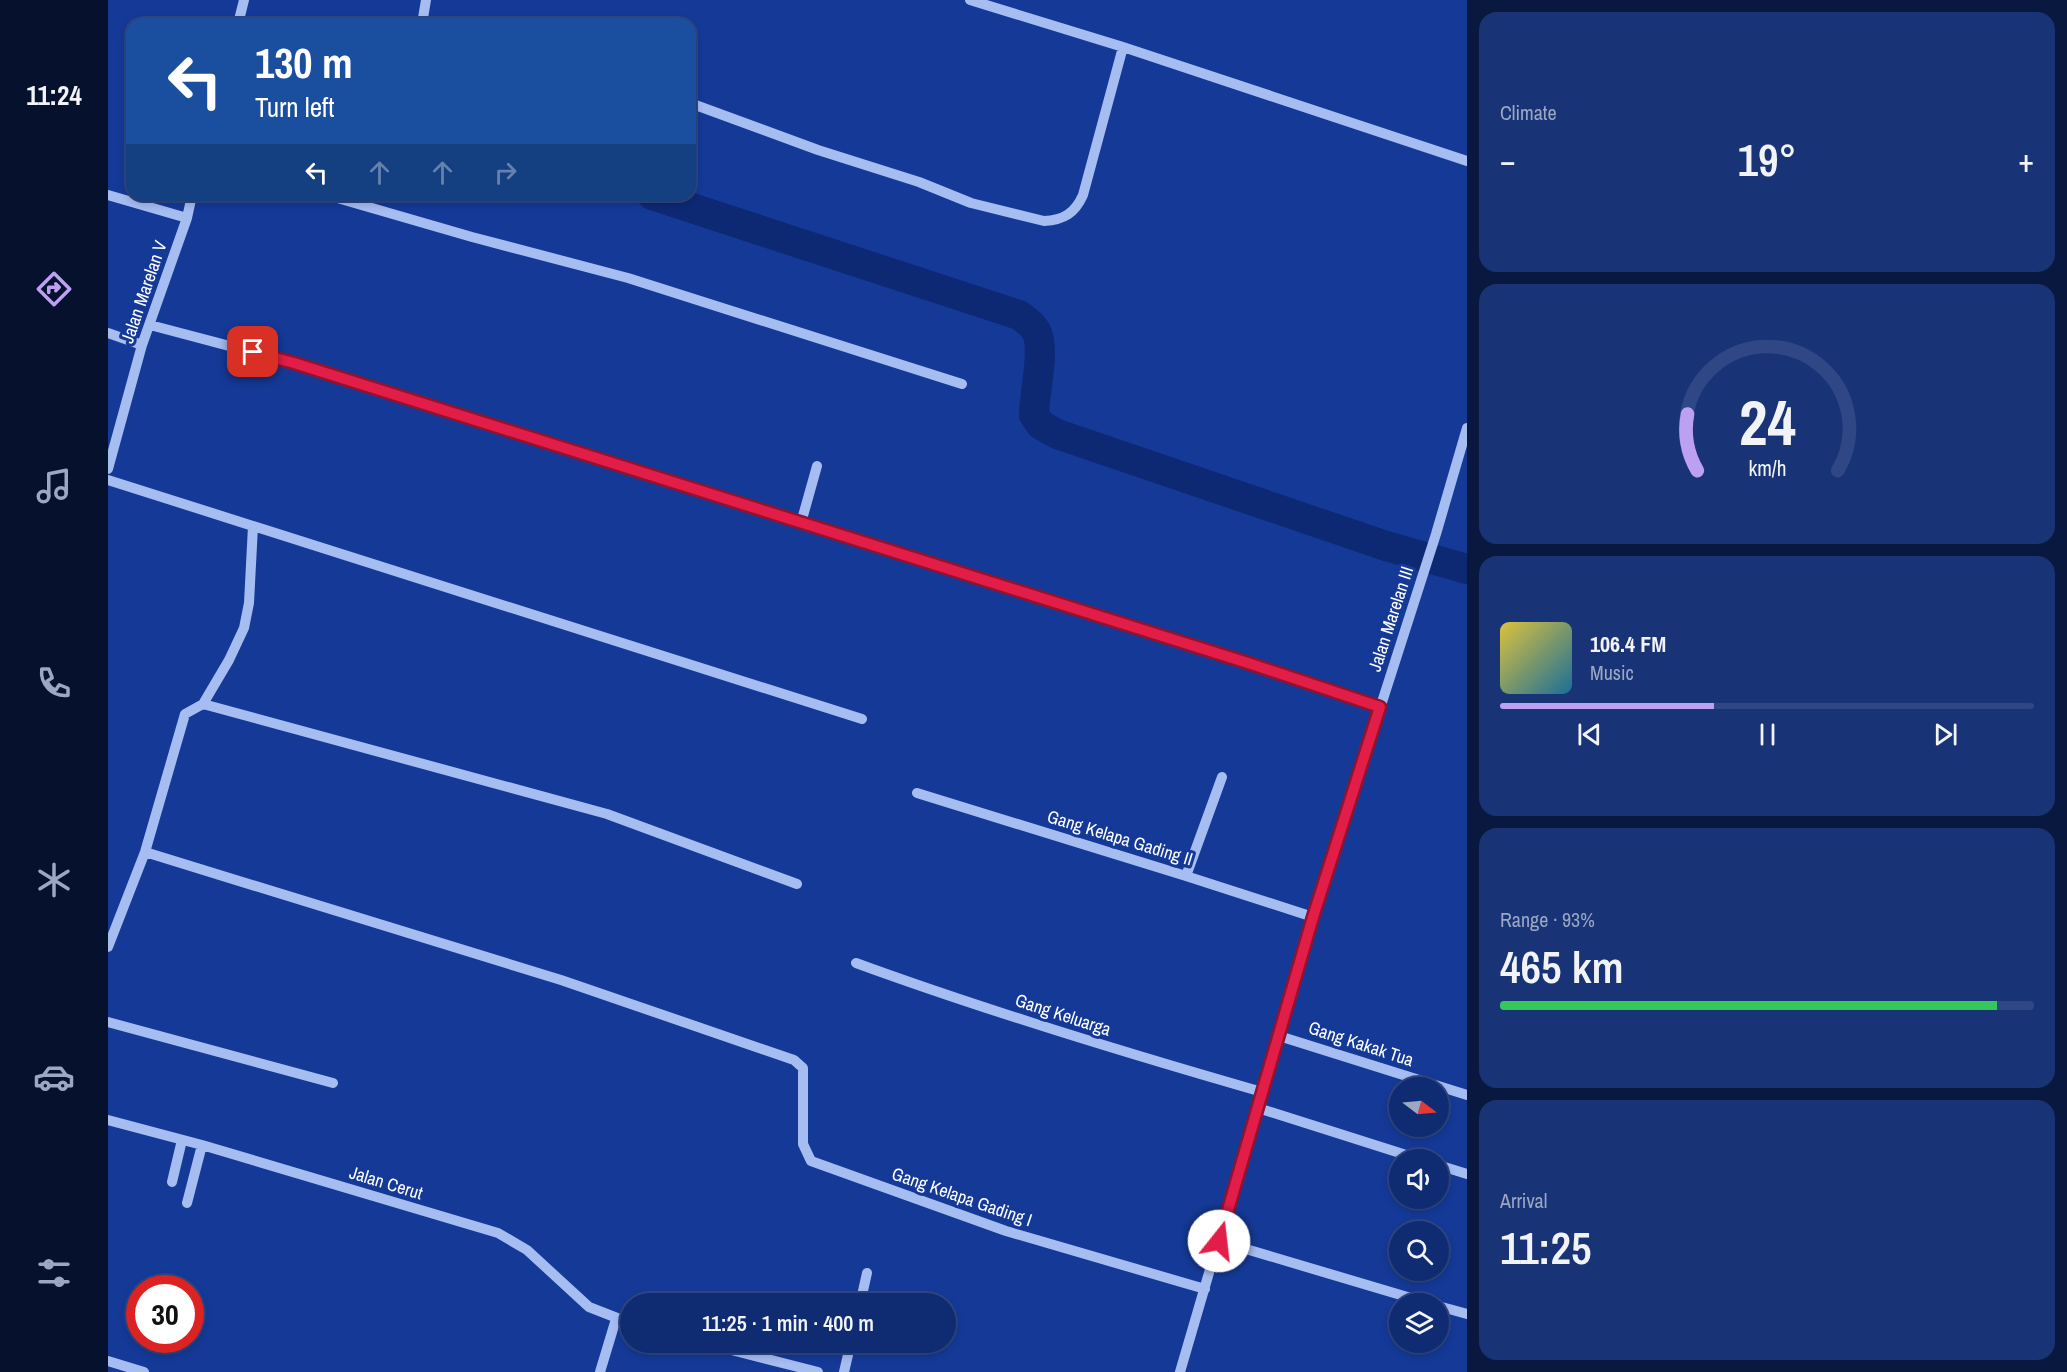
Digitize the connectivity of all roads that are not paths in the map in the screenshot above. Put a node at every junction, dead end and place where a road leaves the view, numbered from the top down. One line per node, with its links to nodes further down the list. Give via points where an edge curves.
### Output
1 (244, 0): 4 (street)
2 (426, 0): 5 (street)
3 (970, 0): 6 (street)
4 (240, 18)
5 (423, 18)
6 (1123, 47): 7 (street, via 1083,195 1068,216 1056,221 971,203); 8 (street)
7 (696, 105)
8 (1467, 161)
9 (108, 195): 10 (street)
10 (126, 200)
11 (129, 201): 14 (street)
12 (191, 201): 14 (street, Jalan Marelan V)
13 (348, 201): 18 (street, via 628,278)
14 (187, 218): 15 (street, Jalan Marelan V)
15 (150, 325): 17 (street, Jalan Marelan V); 23 (street, via 294,363)
16 (108, 333): 17 (street)
17 (142, 345): 21 (street, Jalan Marelan V)
18 (962, 384)
19 (1467, 428): 26 (street, Jalan Marelan III)
20 (817, 466): 23 (street)
21 (108, 469)
22 (108, 480): 24 (street)
23 (801, 523): 26 (street)
24 (253, 526): 25 (street, via 244,628); 27 (street)
25 (203, 704): 30 (street, via 185,714); 32 (street, via 607,814)
26 (1380, 707): 33 (street, Jalan Marelan III)
27 (862, 719)
28 (1222, 777): 31 (street)
29 (917, 793): 31 (street, Gang Kelapa Gading II)
30 (145, 852): 34 (street); 52 (street, Gang Kelapa Gading I, via 561,980 794,1060 802,1068 803,1144 811,1161 1006,1231)
31 (1186, 876): 33 (street, Gang Kelapa Gading II)
32 (797, 884)
33 (1313, 917): 37 (street, Jalan Marelan III)
34 (108, 947)
35 (856, 963): 39 (street, Gang Keluarga, via 1132,1055)
36 (108, 1022): 38 (street)
37 (1279, 1035): 39 (street, Jalan Marelan III); 40 (street, Gang Kakak Tua)
38 (333, 1083)
39 (1262, 1092): 41 (street, Jalan Marelan III)
40 (1467, 1095)
41 (1258, 1108): 45 (street); 50 (street, Jalan Marelan III)
42 (108, 1120): 43 (street, Jalan Cerut)
43 (182, 1140): 44 (street, Jalan Cerut); 48 (street)
44 (202, 1145): 49 (street); 57 (street, Jalan Cerut, via 498,1233 528,1250 589,1308)
45 (1389, 1150)
46 (1449, 1168): 47 (street)
47 (1467, 1174)
48 (172, 1182)
49 (187, 1203)
50 (1219, 1241): 52 (street, Jalan Marelan III); 54 (street)
51 (867, 1273): 53 (street)
52 (1205, 1289): 67 (street, Jalan Marelan III)
53 (862, 1293)
54 (1394, 1293)
55 (1449, 1309): 56 (street)
56 (1467, 1314)
57 (616, 1319): 58 (street, Jalan Cerut); 64 (street)
58 (620, 1320)
59 (733, 1353): 62 (street)
60 (848, 1353): 66 (street)
61 (108, 1361): 63 (street)
62 (776, 1367): 65 (street)
63 (144, 1372)
64 (600, 1372)
65 (818, 1372)
66 (844, 1372)
67 (1180, 1372)

